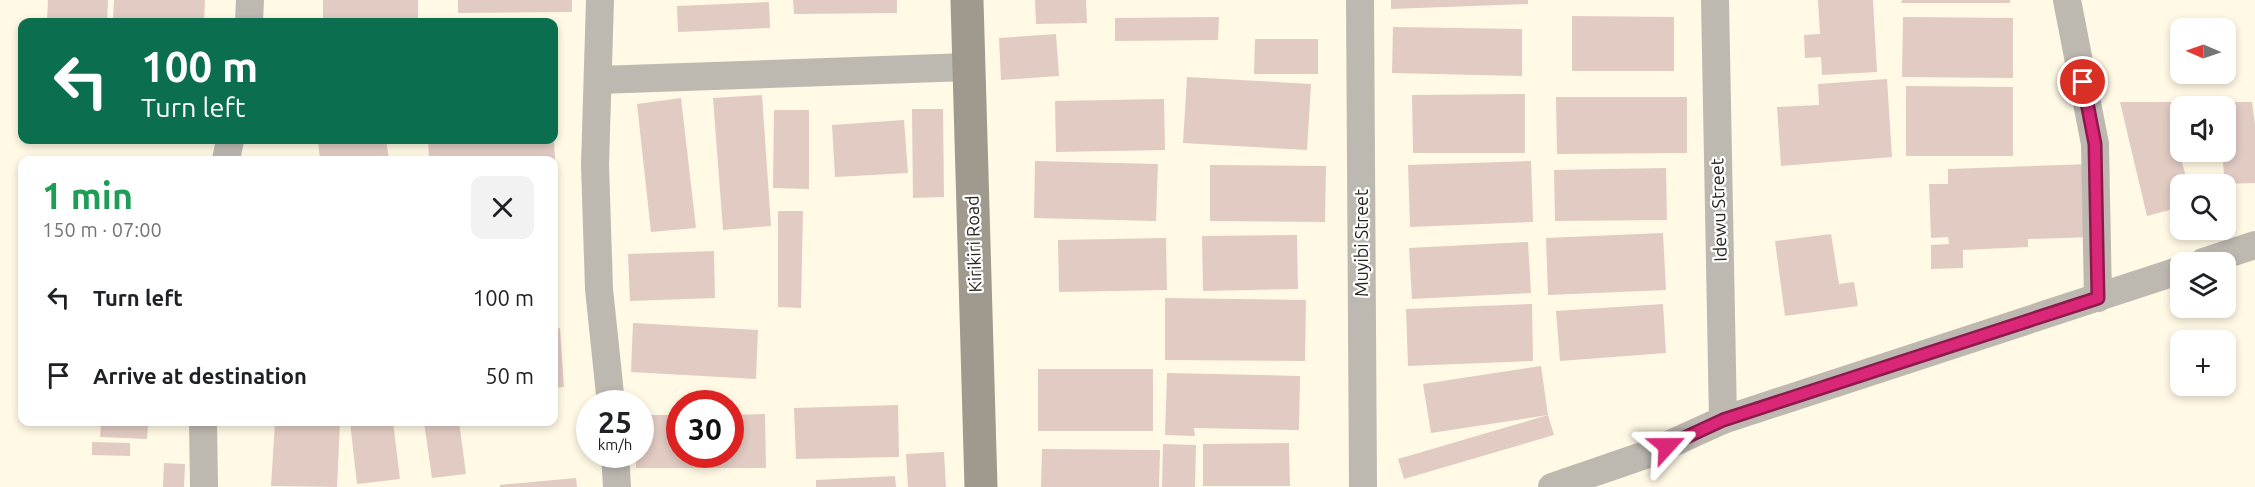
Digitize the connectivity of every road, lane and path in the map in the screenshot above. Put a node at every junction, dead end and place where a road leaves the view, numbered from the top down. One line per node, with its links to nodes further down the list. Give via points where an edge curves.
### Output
1 (250, 0): 7 (street)
2 (600, 0): 9 (street)
3 (967, 0): 8 (main road, Kirikiri Road)
4 (1360, 0): 21 (street, Muyibi Street)
5 (1715, 0): 15 (street, Idewu Street)
6 (2067, 0): 13 (street, via 2095,144)
7 (249, 18)
8 (968, 67): 9 (street); 20 (main road, Kirikiri Road)
9 (598, 80): 14 (street, via 595,165 599,289)
10 (2255, 245): 11 (street)
11 (2233, 252)
12 (2170, 274): 13 (street)
13 (2098, 298): 15 (street)
14 (610, 390)
15 (1723, 420): 22 (street, via 1648,454)
16 (203, 426): 18 (street)
17 (616, 468): 19 (street)
18 (204, 487)
19 (617, 487)
20 (981, 487)
21 (1363, 487)
22 (1552, 487)

